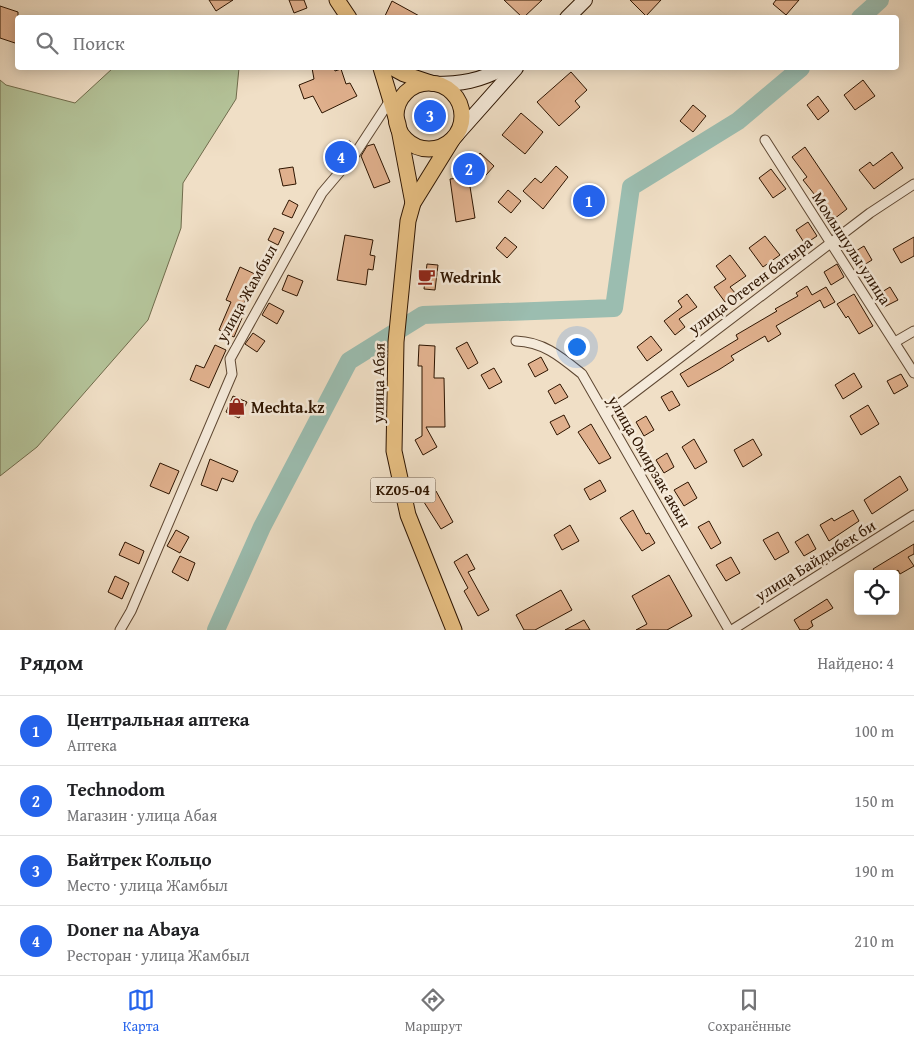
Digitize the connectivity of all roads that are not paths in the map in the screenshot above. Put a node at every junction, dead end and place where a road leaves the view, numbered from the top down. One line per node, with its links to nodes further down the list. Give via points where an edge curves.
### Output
1 (337, 0): 3 (main road)
2 (585, 0): 4 (main road)
3 (347, 15)
4 (570, 15)
5 (381, 70): 10 (main road, KZ05-04)
6 (397, 70): 9 (main road, KZ05-04)
7 (500, 70): 9 (main road, via 464,84)
8 (514, 70): 12 (main road)
9 (434, 84): 11 (main road, KZ05-04, via 424,84 405,94 396,114); 12 (main road, KZ05-04, via 452,93 460,106 462,122)
10 (391, 99): 11 (main road, KZ05-04); 23 (street, улица Жамбыл, via 355,154 322,193 230,359 232,374)
11 (398, 124): 12 (main road, KZ05-04, via 408,141 425,149 435,149); 15 (main road, KZ05-04)
12 (452, 140): 15 (main road, улица Абая / KZ05-04)
13 (765, 140): 16 (street, Момышулы улица)
14 (914, 184): 16 (street, улица Отеген батыра)
15 (413, 203): 24 (main road, улица Абая / KZ05-04, via 408,221 396,342 394,451 408,516)
16 (830, 243): 19 (street, Момышулы улица); 21 (street, улица Отеген батыра)
17 (914, 330): 19 (street)
18 (516, 341): 21 (street, улица Омирзак акын, via 528,341 552,350 582,374)
19 (894, 342): 20 (street, Момышулы улица)
20 (914, 373)
21 (606, 414): 25 (street, улица Омирзак акын)
22 (914, 515): 25 (street, улица Байдыбек би)
23 (120, 630)
24 (454, 630)
25 (730, 630)

